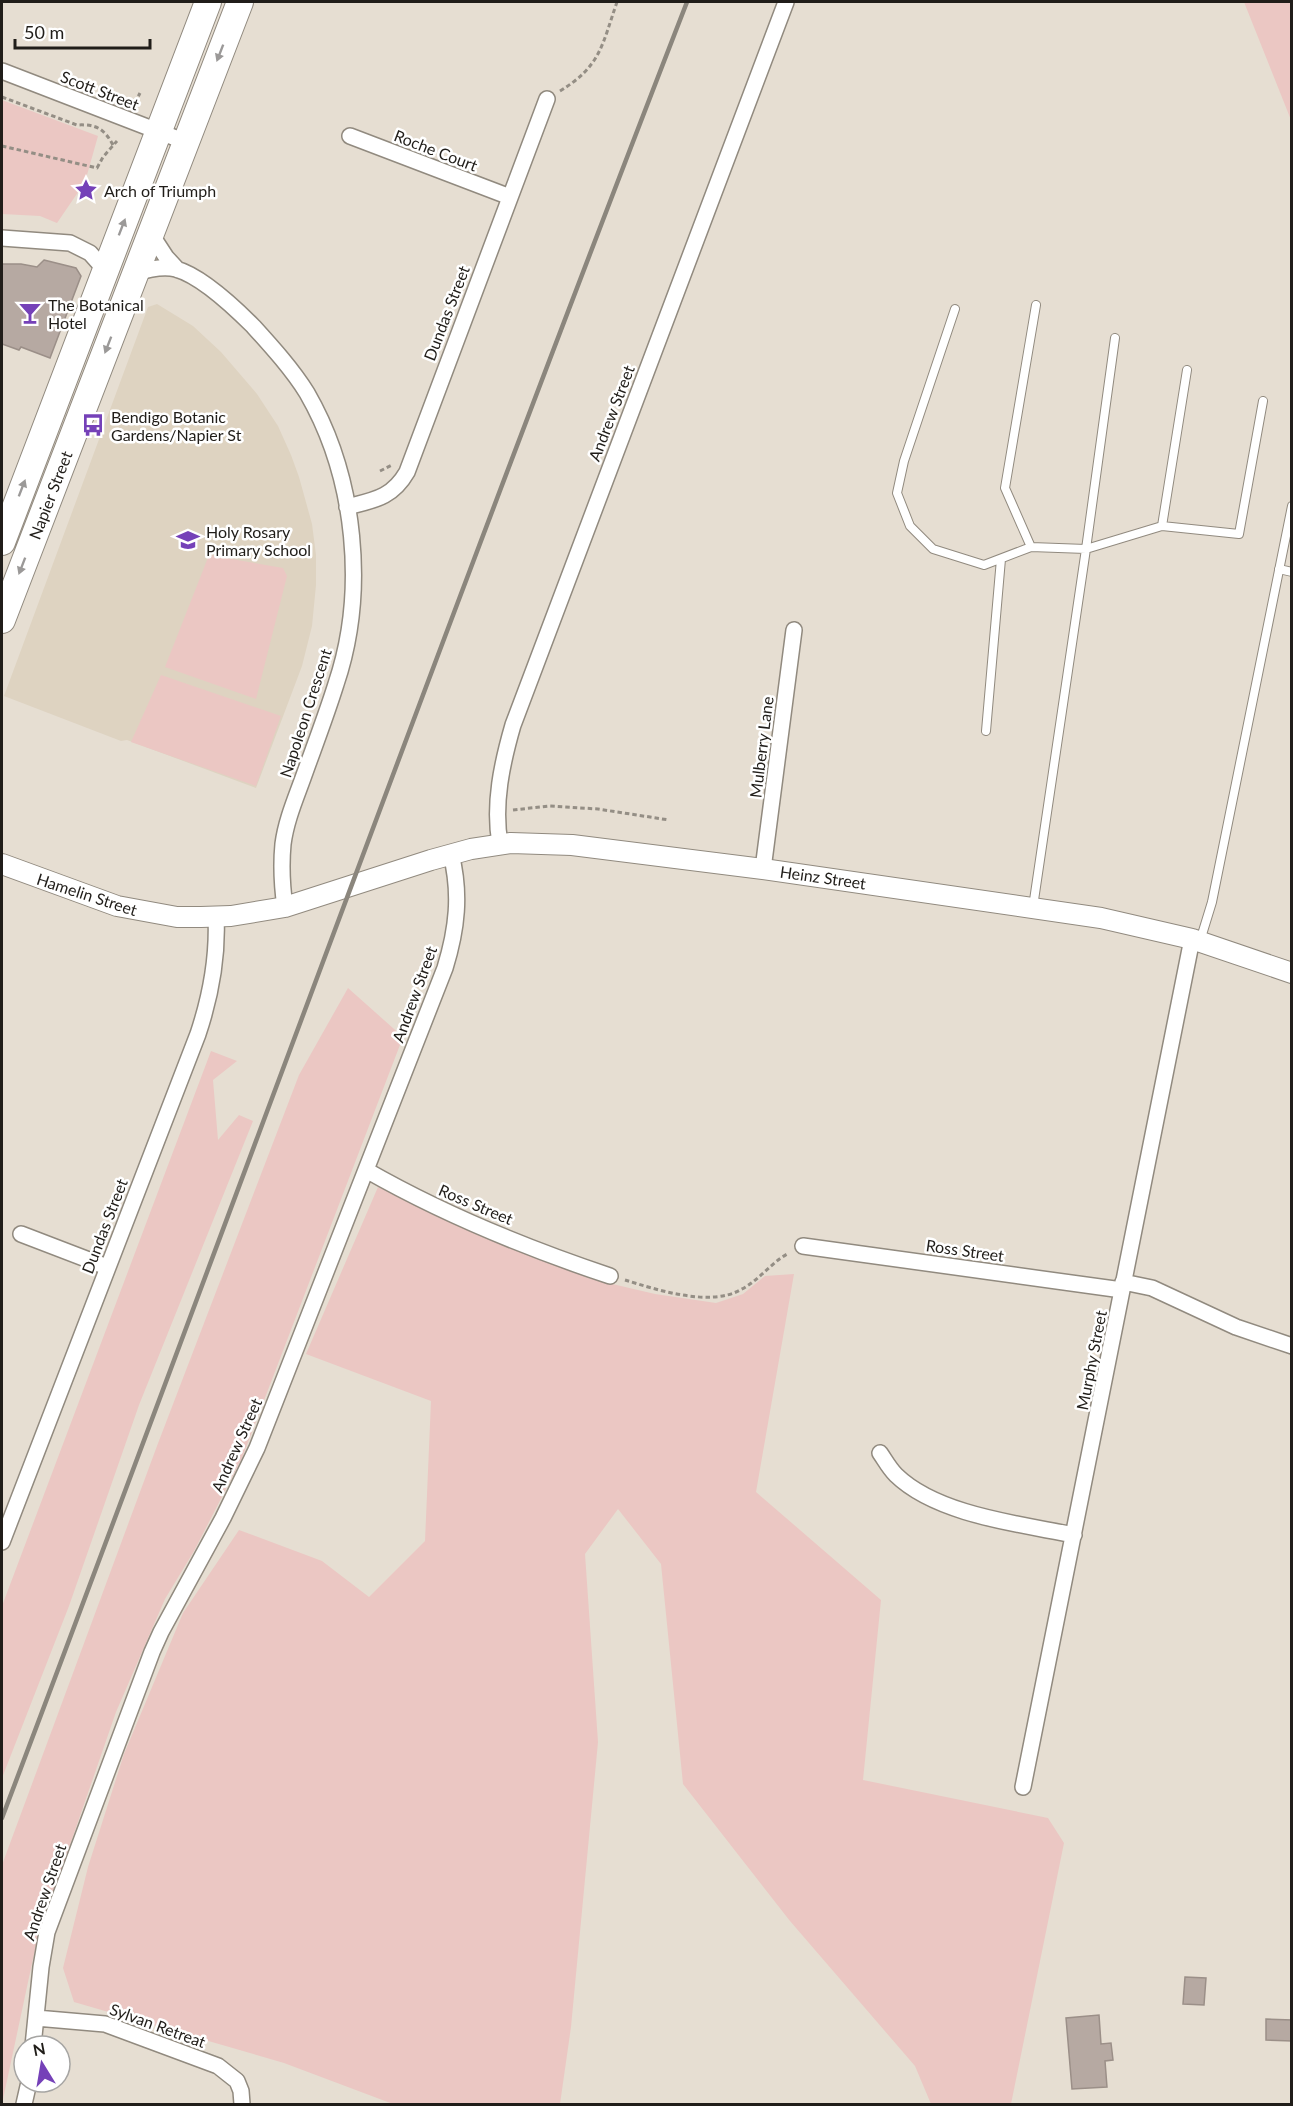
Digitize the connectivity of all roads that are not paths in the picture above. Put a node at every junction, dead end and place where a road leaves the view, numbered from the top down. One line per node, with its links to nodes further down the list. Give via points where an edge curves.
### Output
1 (208, 2): 6 (highway, Napier Street)
2 (240, 2): 8 (highway, Napier Street, one-way to 8)
3 (786, 2): 32 (street, Andrew Street, via 513,725 499,793)
4 (2, 71): 6 (street, Scott Street)
5 (547, 99): 9 (street, Dundas Street)
6 (159, 132): 8 (street, Scott Street); 13 (highway, Napier Street, one-way to 6)
7 (350, 136): 9 (street, Roche Court)
8 (186, 142): 10 (highway, Napier Street)
9 (510, 197): 21 (street, Dundas Street, via 406,472 389,493)
10 (151, 234): 12 (street, Napoleon Crescent); 14 (highway, Napier Street)
11 (2, 238): 13 (street, via 70,243 90,253)
12 (178, 270): 14 (street, via 161,268); 21 (street, Napoleon Crescent, via 233,306 295,377 324,428)
13 (106, 271): 23 (highway, Napier Street, one-way to 13)
14 (136, 273): 29 (highway, Napier Street, one-way to 29)
15 (1036, 305): 24 (lane, via 1005,488)
16 (956, 309): 26 (lane, via 904,461 897,494 910,526 933,549 984,565)
17 (1115, 339): 25 (lane)
18 (1187, 370): 22 (lane)
19 (1263, 401): 22 (lane, via 1239,534)
20 (1292, 506): 27 (lane)
21 (346, 507): 37 (street, Napoleon Crescent, via 353,578 348,637 337,683 286,827 281,874)
22 (1162, 526): 25 (lane)
23 (2, 542)
24 (1031, 547): 25 (lane); 26 (lane)
25 (1086, 549): 38 (lane)
26 (1001, 559): 31 (lane)
27 (1279, 569): 28 (lane); 40 (lane, via 1212,902)
28 (1292, 572)
29 (2, 620)
30 (794, 630): 35 (street, Mulberry Lane)
31 (986, 731)
32 (500, 844): 33 (street, Heinz Street); 35 (street, Heinz Street, via 572,845)
33 (451, 854): 36 (street, Heinz Street); 42 (street, Andrew Street, via 458,896 451,948)
34 (2, 864): 39 (street, Hamelin Street, via 117,906 177,917)
35 (763, 869): 38 (street, Heinz Street)
36 (351, 886): 37 (street, Hamelin Street)
37 (285, 907): 39 (street, Hamelin Street)
38 (1033, 907): 40 (street, Heinz Street)
39 (216, 917): 45 (street, Dundas Street, via 216,958 208,1005)
40 (1196, 940): 41 (street, Heinz Street); 47 (street, Murphy Street)
41 (1292, 973)
42 (366, 1170): 46 (street, Ross Street, via 443,1210); 53 (street, Andrew Street, via 257,1448 161,1632 139,1685 47,1932)
43 (21, 1234): 45 (street)
44 (803, 1246): 47 (street, Ross Street)
45 (107, 1267): 51 (street, Dundas Street)
46 (610, 1276)
47 (1123, 1286): 48 (street, Ross Street, via 1152,1288 1236,1327); 50 (street, Murphy Street)
48 (1292, 1346)
49 (880, 1452): 50 (street, via 897,1476 949,1506)
50 (1074, 1535): 52 (street, Murphy Street)
51 (2, 1539)
52 (1023, 1787)
53 (36, 2018): 54 (street, Andrew Street); 55 (street, Sylvan Retreat, via 105,2024 218,2066 237,2081)
54 (34, 2034)
55 (242, 2104)

